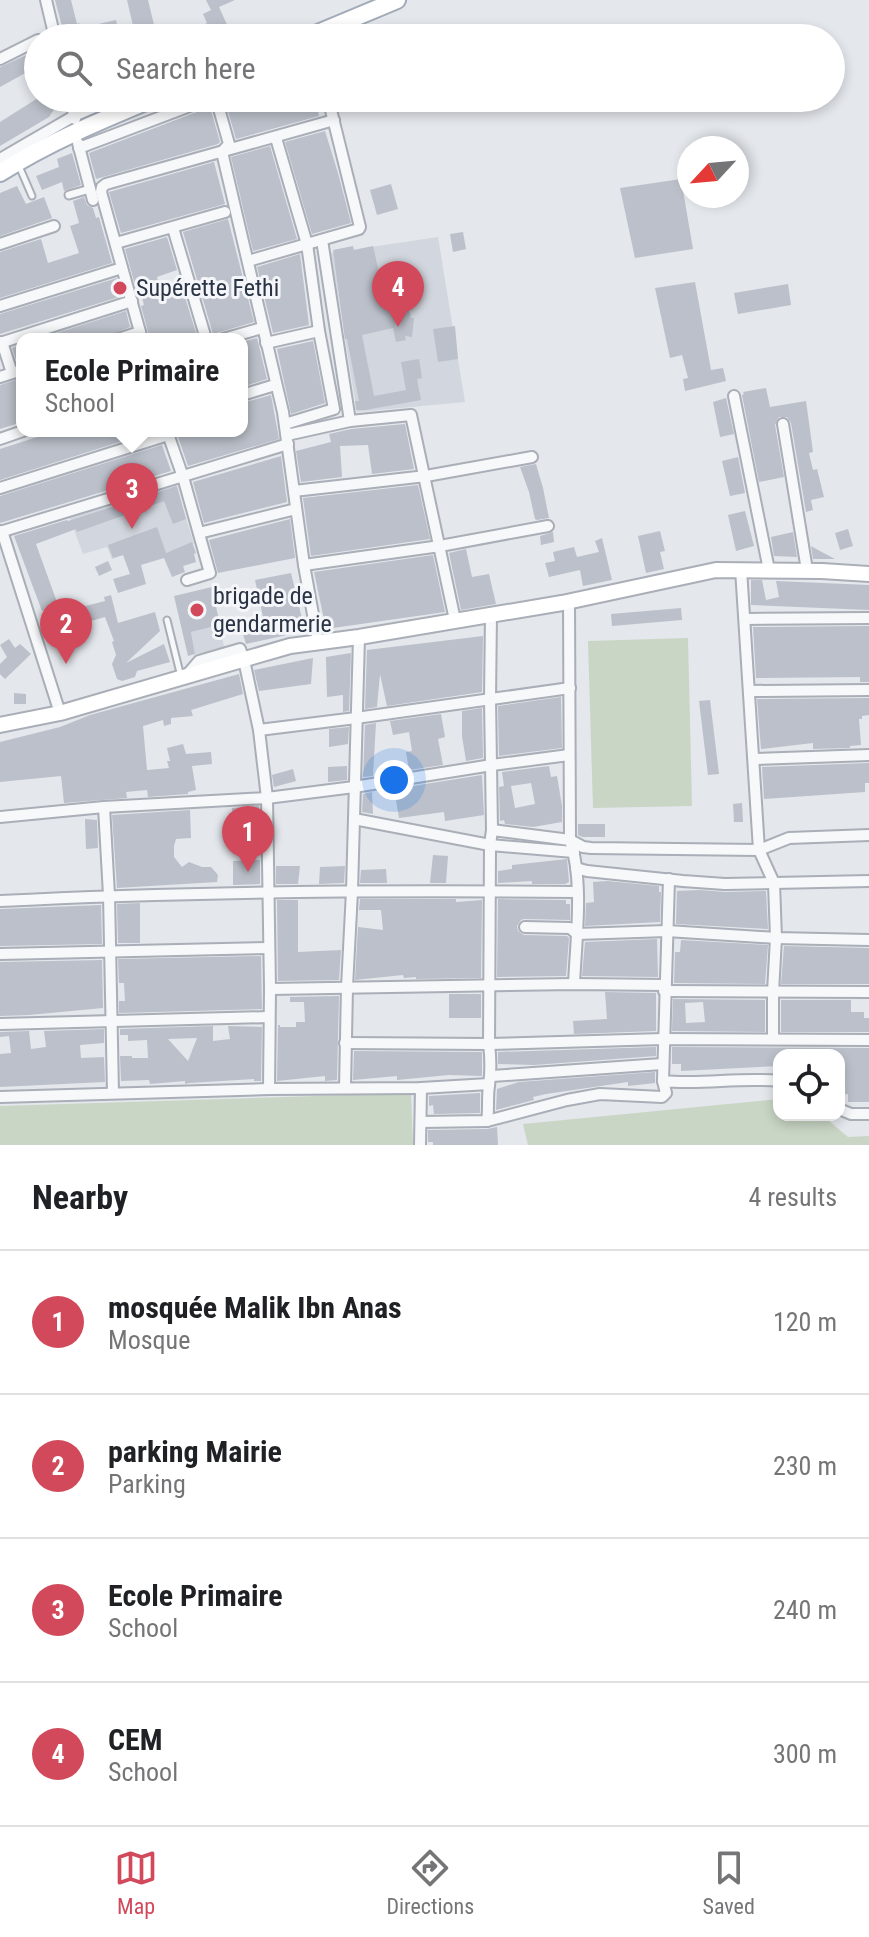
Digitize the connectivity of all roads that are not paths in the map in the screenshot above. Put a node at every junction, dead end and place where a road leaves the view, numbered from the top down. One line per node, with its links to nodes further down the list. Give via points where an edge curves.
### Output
1 (46, 0): 3 (street)
2 (397, 0): 4 (main road)
3 (52, 24)
4 (348, 24)
5 (24, 47): 6 (street)
6 (0, 59)
7 (73, 112): 14 (street)
8 (100, 112): 14 (street)
9 (123, 112): 14 (main road)
10 (157, 112): 14 (street)
11 (218, 112): 16 (street, via 229,144)
12 (332, 112): 13 (street)
13 (334, 120): 15 (street); 25 (street, via 361,224)
14 (77, 132): 17 (main road); 19 (street)
15 (276, 138): 16 (street); 28 (street)
16 (222, 152): 26 (street, via 102,187); 29 (street)
17 (8, 160): 18 (main road); 21 (lane)
18 (0, 173)
19 (91, 194): 20 (street)
20 (69, 195)
21 (32, 196)
22 (225, 212): 24 (street)
23 (54, 226): 27 (street)
24 (173, 228): 26 (street); 37 (street)
25 (322, 240): 28 (street); 46 (street)
26 (116, 243): 30 (street)
27 (0, 244)
28 (307, 244): 29 (street); 34 (street)
29 (248, 261): 33 (street)
30 (122, 268): 31 (street); 32 (street)
31 (132, 301): 35 (street); 36 (street)
32 (0, 306)
33 (262, 328): 38 (street); 40 (street)
34 (319, 331): 40 (street); 45 (street)
35 (30, 333)
36 (140, 333)
37 (204, 333)
38 (244, 333)
39 (1, 342): 41 (street)
40 (266, 343): 42 (street)
41 (16, 369)
42 (275, 385): 43 (street); 48 (street)
43 (248, 393)
44 (734, 396): 63 (street)
45 (334, 409): 46 (street); 48 (street)
46 (350, 421): 48 (street); 52 (street, via 411,415)
47 (783, 424): 64 (street)
48 (286, 434): 53 (street); 55 (street)
49 (156, 437): 54 (street)
50 (169, 437): 53 (street)
51 (532, 457): 52 (street)
52 (426, 476): 55 (street); 60 (street)
53 (183, 477): 58 (street); 59 (street)
54 (0, 488)
55 (294, 491): 56 (street)
56 (296, 509): 59 (street); 61 (street)
57 (548, 526): 60 (street)
58 (1, 531): 81 (street)
59 (199, 533): 66 (street, via 210,573)
60 (440, 546): 61 (street); 72 (street)
61 (304, 565): 74 (street)
62 (741, 569): 63 (main road); 67 (main road); 70 (street)
63 (769, 570): 64 (main road)
64 (807, 570): 65 (main road)
65 (869, 574)
66 (187, 580)
67 (569, 601): 68 (main road); 77 (street)
68 (491, 614): 72 (main road); 80 (street)
69 (869, 618): 70 (street)
70 (745, 619): 79 (street)
71 (167, 620): 76 (lane)
72 (455, 620): 73 (main road)
73 (359, 637): 74 (main road); 83 (street)
74 (318, 642): 75 (main road)
75 (244, 660): 76 (main road); 86 (street)
76 (184, 677): 81 (main road)
77 (570, 688): 80 (street); 87 (street)
78 (869, 690): 79 (street)
79 (749, 691): 89 (street)
80 (490, 699): 83 (street); 90 (street)
81 (60, 713): 84 (main road)
82 (0, 718): 84 (street)
83 (356, 718): 86 (street); 91 (street)
84 (20, 721): 85 (main road)
85 (0, 725)
86 (259, 730): 92 (street)
87 (569, 755): 90 (street); 98 (street)
88 (869, 755): 89 (street)
89 (754, 759): 100 (street)
90 (492, 765): 91 (street); 96 (street)
91 (354, 787): 92 (street); 95 (street)
92 (267, 798): 93 (street); 108 (street)
93 (104, 807): 94 (street); 110 (street)
94 (0, 817)
95 (354, 819): 99 (street); 106 (street)
96 (492, 830): 98 (street); 99 (street)
97 (869, 835): 100 (street, via 789,838)
98 (570, 840): 100 (street, via 591,848); 101 (street)
99 (490, 845): 101 (street); 107 (street)
100 (759, 850): 105 (street)
101 (574, 852): 102 (street)
102 (576, 868): 103 (street); 109 (street)
103 (669, 879): 105 (street); 113 (street)
104 (869, 881): 105 (street)
105 (774, 883): 115 (street)
106 (352, 891): 107 (street); 108 (street); 122 (street)
107 (491, 891): 109 (street); 121 (street)
108 (268, 892): 110 (street); 117 (street)
109 (577, 892): 114 (street)
110 (109, 895): 111 (street); 118 (street)
111 (0, 901)
112 (525, 927): 114 (street, via 570,928)
113 (667, 931): 114 (street); 115 (street); 123 (street)
114 (577, 934): 120 (street)
115 (776, 938): 116 (street); 125 (street)
116 (869, 940)
117 (269, 948): 118 (street); 124 (street)
118 (109, 951): 119 (street); 128 (street)
119 (0, 954)
120 (574, 984): 121 (street); 123 (street)
121 (490, 985): 122 (street); 134 (street)
122 (347, 987): 124 (street); 133 (street)
123 (664, 988): 125 (street); 130 (street)
124 (270, 989): 127 (street)
125 (773, 992): 126 (street); 131 (street)
126 (869, 992)
127 (269, 1017): 128 (street); 141 (street)
128 (111, 1021): 129 (street); 142 (street)
129 (0, 1024)
130 (663, 1039): 131 (street); 134 (street); 135 (street)
131 (773, 1039): 132 (street)
132 (869, 1040)
133 (345, 1043): 134 (street); 139 (street)
134 (489, 1044): 136 (street)
135 (662, 1064): 136 (street); 138 (street)
136 (490, 1080): 140 (street); 146 (street)
137 (773, 1080): 138 (street)
138 (663, 1081): 146 (street, via 662,1097 600,1094)
139 (345, 1088): 140 (street); 141 (street)
140 (421, 1088): 147 (street)
141 (269, 1089): 142 (street)
142 (113, 1093): 143 (street)
143 (0, 1097)
144 (845, 1112): 145 (street)
145 (869, 1114)
146 (487, 1121): 147 (street)
147 (421, 1122): 148 (street)
148 (420, 1145)

